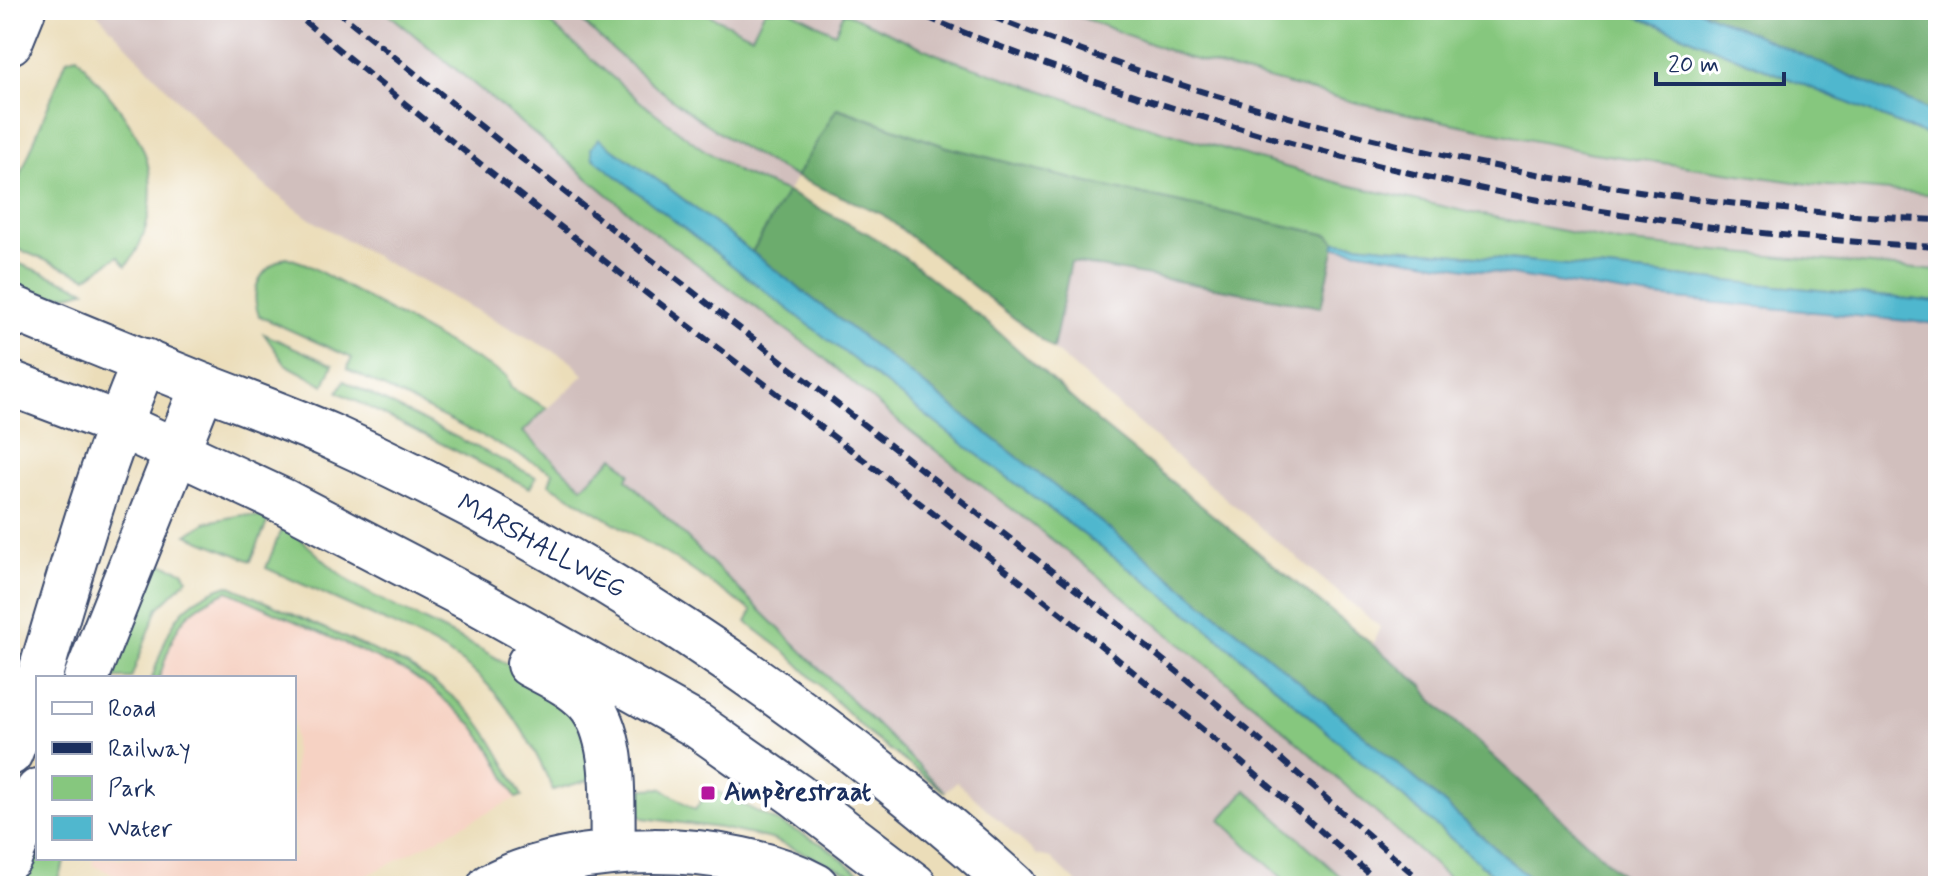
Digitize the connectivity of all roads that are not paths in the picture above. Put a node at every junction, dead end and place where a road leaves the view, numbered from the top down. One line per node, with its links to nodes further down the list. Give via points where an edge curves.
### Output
1 (23, 10): 2 (main road)
2 (10, 42)
3 (10, 307): 4 (main road, MARSHALLWEG)
4 (145, 361): 6 (main road, MARSHALLWEG); 7 (main road)
5 (10, 383): 7 (main road)
6 (203, 386): 8 (main road); 20 (main road, MARSHALLWEG, via 331,436 601,578 806,715)
7 (118, 424): 8 (main road); 10 (main road)
8 (176, 451): 9 (main road); 11 (main road)
9 (477, 602): 15 (main road, via 514,656 571,688 599,717 609,751); 19 (main road, via 698,726)
10 (39, 676)
11 (87, 676)
12 (36, 685): 13 (main road)
13 (10, 753)
14 (36, 796): 16 (main road)
15 (613, 852): 17 (main road, via 542,865); 18 (main road, via 721,857 785,872)
16 (10, 857)
17 (490, 886)
18 (816, 886)
19 (915, 886)
20 (1014, 886)

